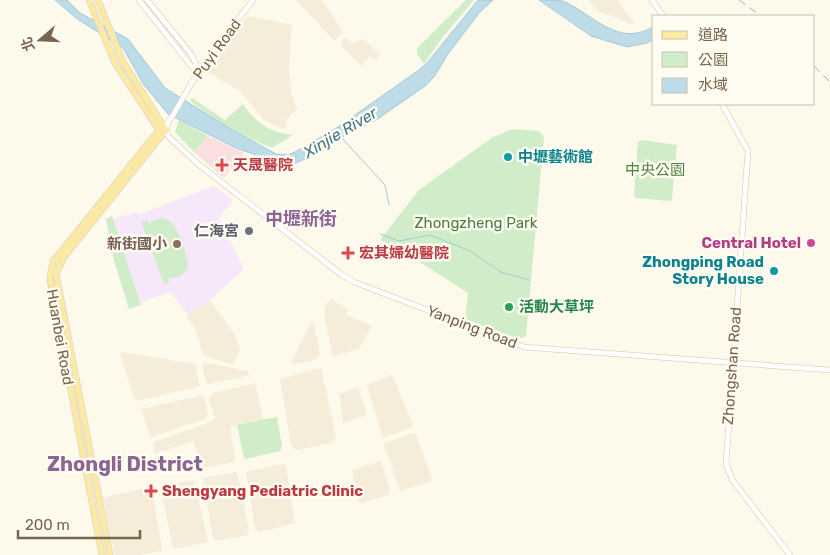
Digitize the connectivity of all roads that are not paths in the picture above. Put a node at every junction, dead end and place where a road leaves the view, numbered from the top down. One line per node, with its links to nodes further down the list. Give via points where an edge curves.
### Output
1 (89, 0): 10 (main road, Yanping Road, via 115,63)
2 (98, 0): 10 (main road, Yanping Road, via 122,60)
3 (139, 0): 8 (main road, via 192,67)
4 (148, 0): 8 (main road, via 191,54)
5 (254, 0): 8 (main road, Puyi Road)
6 (652, 0): 7 (main road)
7 (661, 14)
8 (199, 70): 10 (main road, Puyi Road)
9 (723, 105): 11 (main road, Zhongshan Road, via 748,151)
10 (164, 129): 11 (main road, Yanping Road, via 198,164 354,282 524,347); 13 (main road, Huanbei Road, via 60,253 50,271); 14 (main road, Huanbei Road, via 64,257 56,274)
11 (732, 363): 12 (main road, Yanping Road); 15 (main road, Zhongshan Road, via 727,470)
12 (830, 370)
13 (102, 555)
14 (110, 555)
15 (790, 555)

